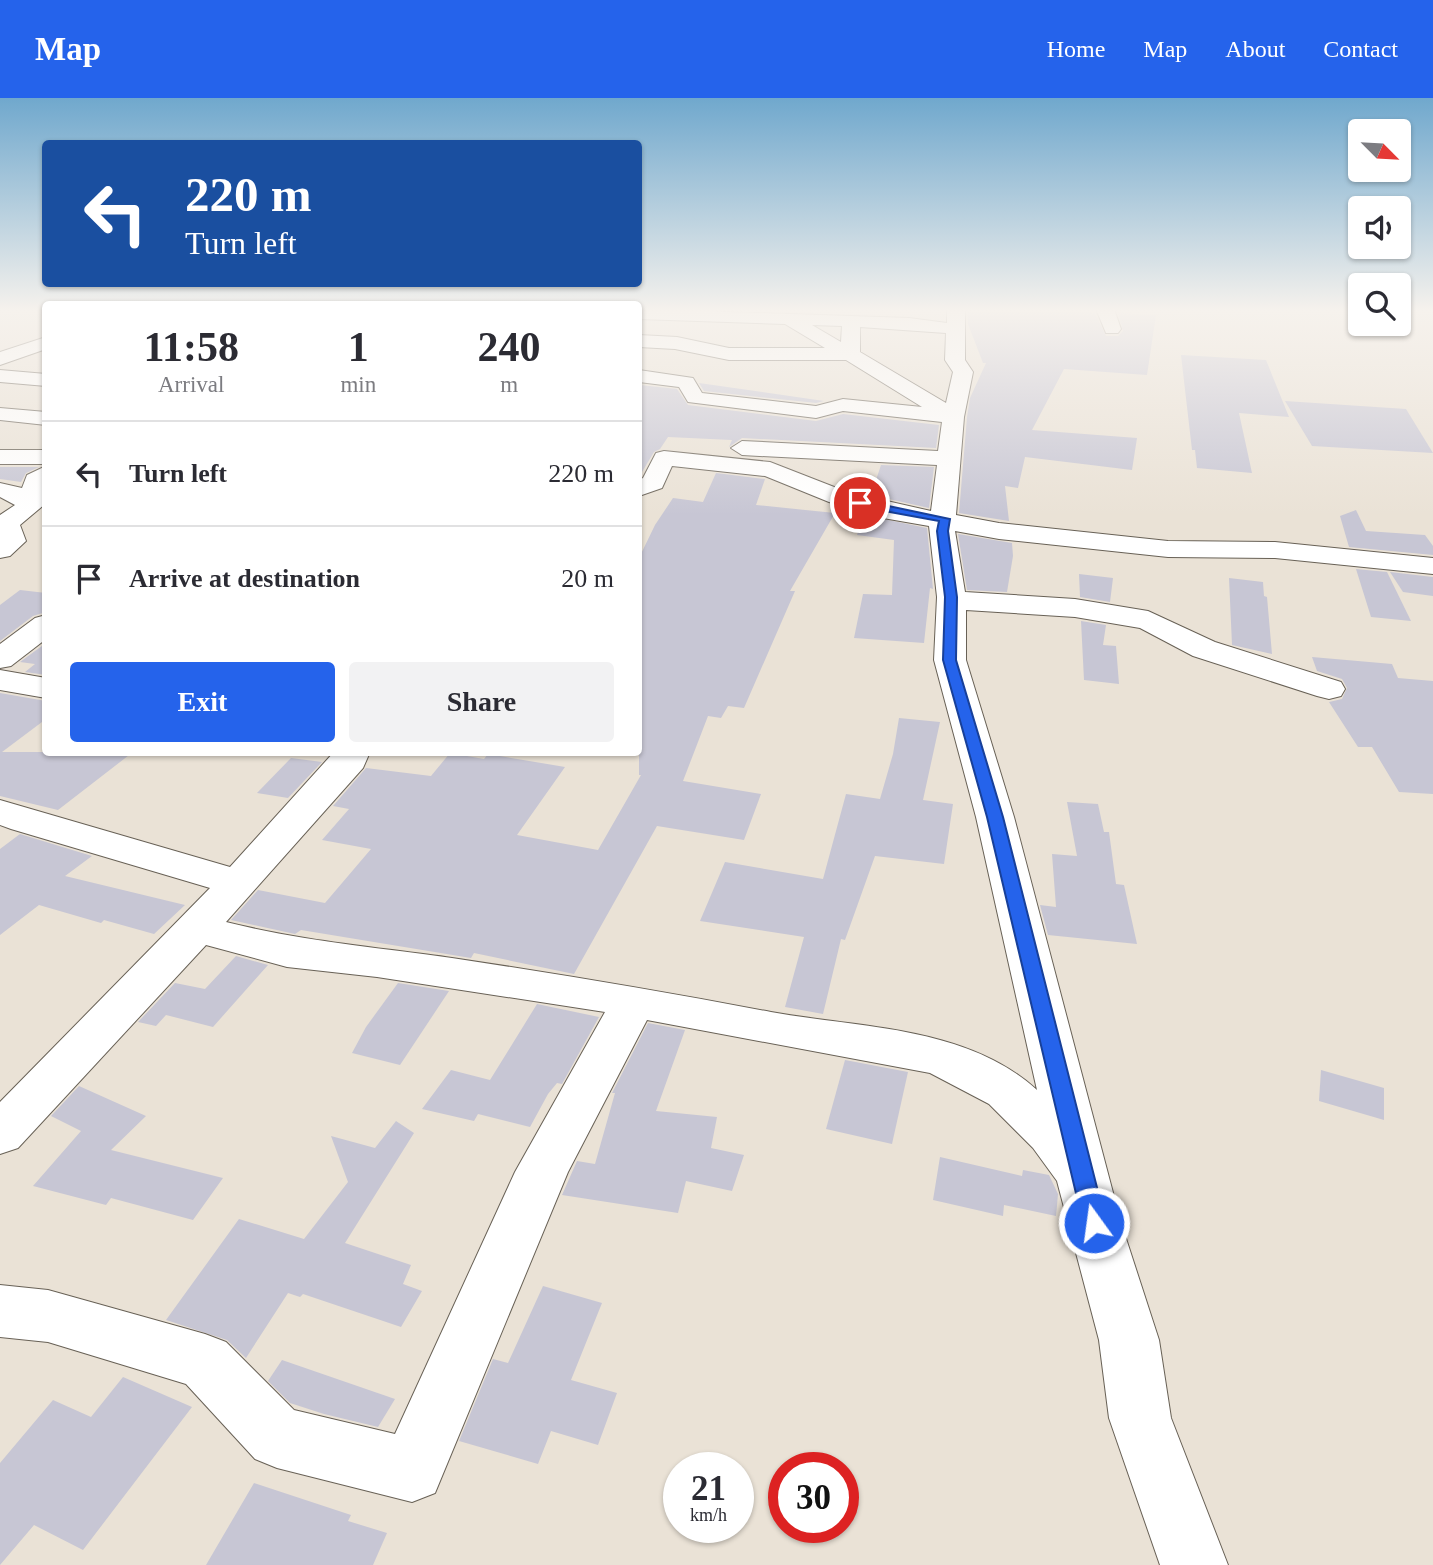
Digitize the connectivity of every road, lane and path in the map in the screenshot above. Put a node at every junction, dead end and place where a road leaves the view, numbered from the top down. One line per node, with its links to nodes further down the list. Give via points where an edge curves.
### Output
1 (17, 377): 5 (street)
2 (650, 377): 7 (street, via 686,382 695,398 715,403 816,412 843,405)
3 (888, 377): 7 (street)
4 (962, 377): 7 (street)
5 (42, 380)
6 (0, 414): 8 (street)
7 (953, 417): 13 (street)
8 (40, 419): 9 (street)
9 (0, 433)
10 (0, 457): 11 (street)
11 (42, 457)
12 (651, 458): 13 (street, via 742,448); 15 (street, via 653,483); 18 (street, via 770,469 883,510)
13 (949, 459): 18 (street)
14 (42, 476): 17 (street, via 36,480)
15 (642, 488)
16 (0, 489): 17 (street)
17 (32, 504): 19 (street)
18 (944, 519): 21 (street, via 999,531 1168,549 1275,550); 22 (street)
19 (3, 524): 20 (street, via 13,541)
20 (0, 550)
21 (1433, 566)
22 (951, 597): 27 (street, via 1148,620 1204,649); 34 (street, via 950,660 995,817)
23 (42, 627): 24 (street)
24 (0, 659)
25 (0, 680): 26 (street)
26 (42, 687)
27 (1329, 689)
28 (351, 756): 30 (street)
29 (0, 811): 30 (street)
30 (238, 883): 31 (street)
31 (197, 928): 32 (street, via 287,952); 33 (street)
32 (635, 1001): 34 (street, via 944,1059 1006,1091 1051,1134); 35 (street, via 591,1072 511,1236 412,1470 277,1437 205,1362 48,1317)
33 (0, 1134)
34 (1083, 1174): 36 (street, via 1129,1339 1140,1419)
35 (0, 1311)
36 (1194, 1565)

